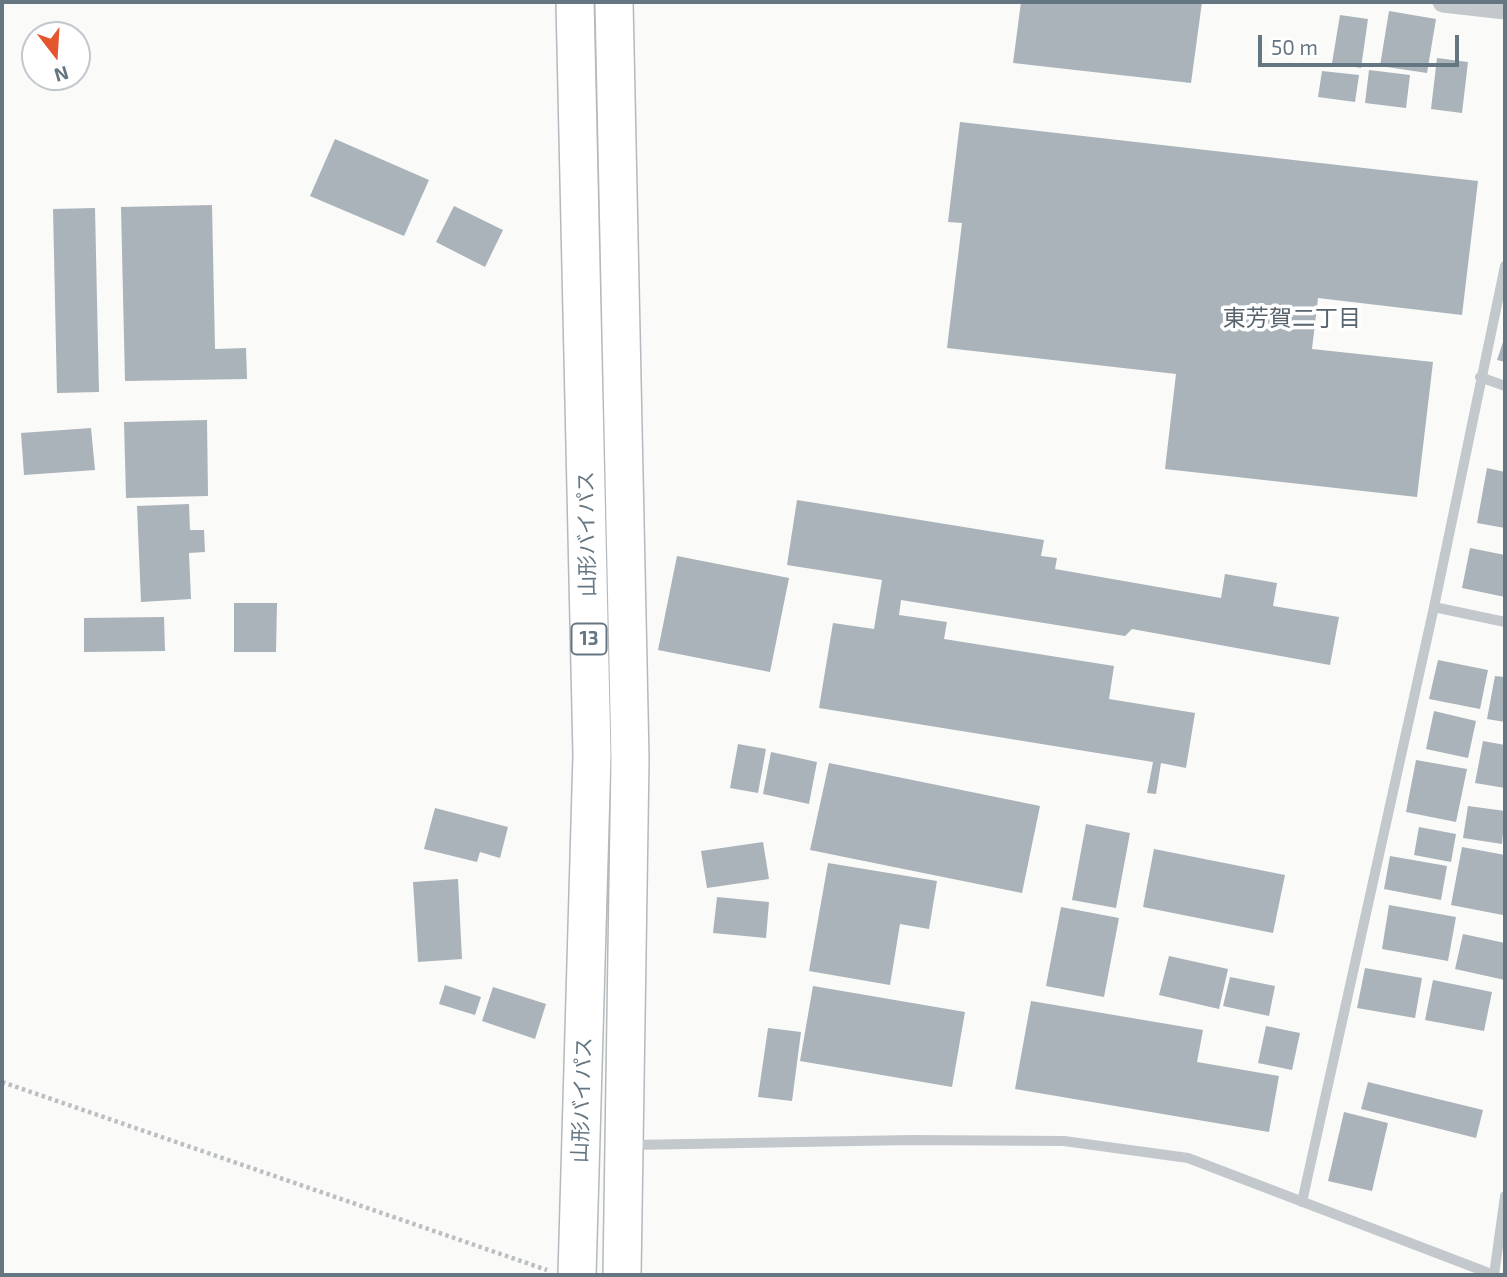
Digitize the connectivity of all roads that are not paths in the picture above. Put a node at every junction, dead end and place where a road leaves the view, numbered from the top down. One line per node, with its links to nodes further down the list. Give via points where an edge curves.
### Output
1 (575, 2): 13 (highway, 山形バイパス / 13, via 592,755)
2 (614, 2): 10 (highway, 山形バイパス / 13, via 630,760)
3 (1443, 2): 4 (street)
4 (1505, 9)
5 (1505, 266): 6 (lane)
6 (1480, 377): 7 (lane); 8 (lane)
7 (1505, 386)
8 (1434, 607): 9 (lane); 12 (lane)
9 (1505, 622)
10 (626, 1145): 12 (lane, via 1064,1141 1188,1157); 14 (highway, 山形バイパス / 13)
11 (1505, 1196): 15 (lane)
12 (1302, 1202): 15 (lane)
13 (563, 1273)
14 (622, 1275)
15 (1494, 1275)

